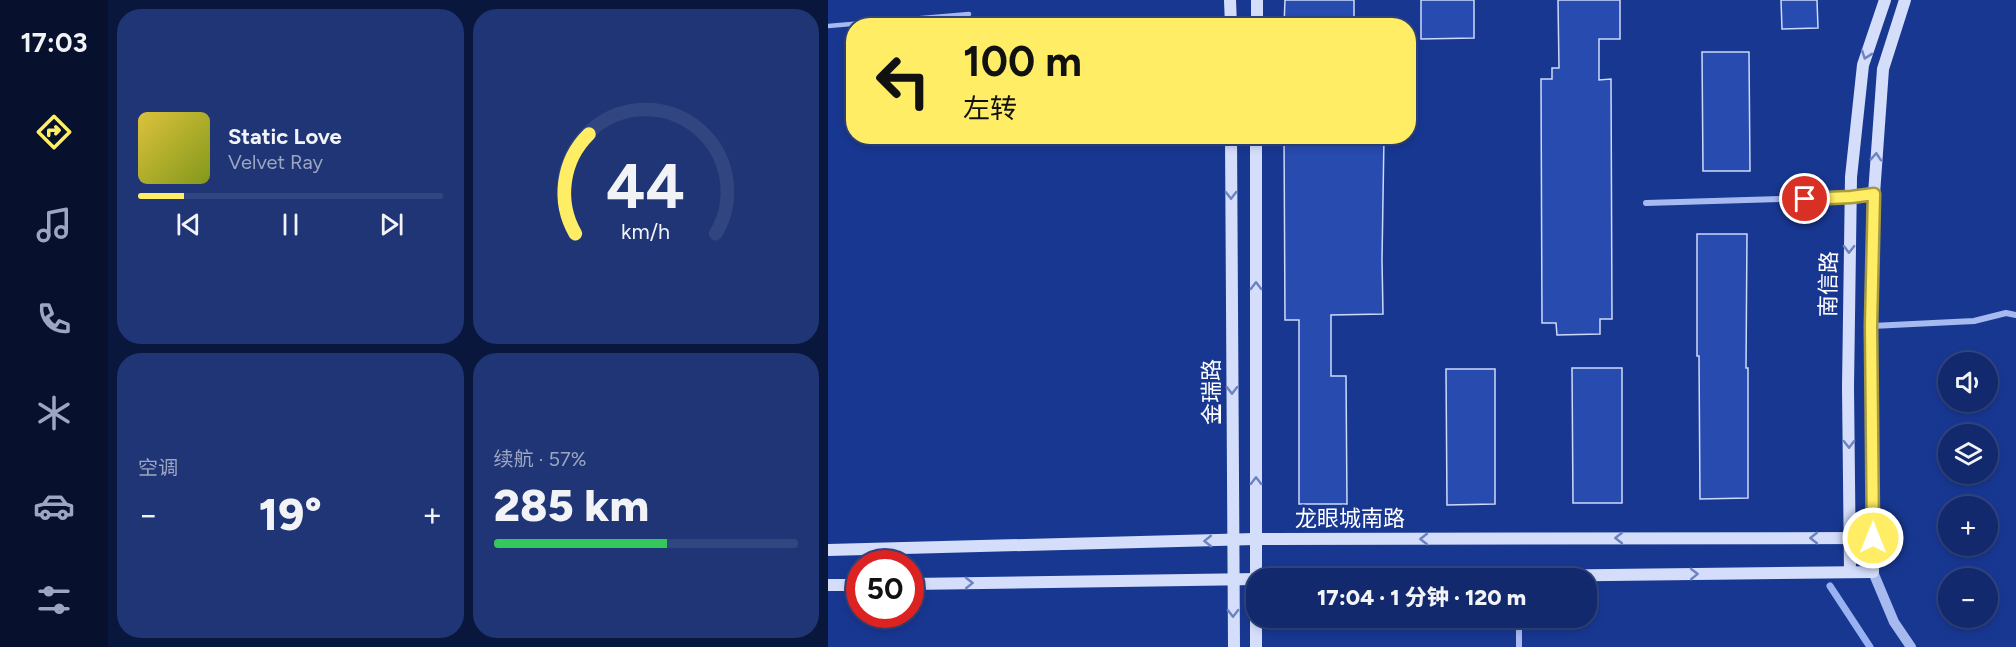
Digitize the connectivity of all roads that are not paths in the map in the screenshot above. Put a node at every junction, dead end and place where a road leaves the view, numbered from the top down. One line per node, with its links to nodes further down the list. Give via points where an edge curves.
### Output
1 (1230, 0): 7 (main road)
2 (1257, 0): 8 (main road)
3 (1885, 0): 14 (main road, 南信路, one-way to 14, via 1863,65)
4 (1905, 0): 13 (main road, 南信路, one-way to 4, via 1883,69)
5 (969, 14): 6 (lane)
6 (922, 18)
7 (1231, 18)
8 (1257, 18)
9 (846, 24): 10 (lane)
10 (828, 26)
11 (1231, 144): 20 (main road, 金瑞路, one-way to 20)
12 (1256, 144): 19 (main road, 金瑞路, one-way to 12)
13 (1874, 194): 14 (street); 17 (main road, 南信路)
14 (1851, 197): 15 (street); 23 (main road, 南信路, one-way to 23)
15 (1646, 203)
16 (2016, 315): 17 (street)
17 (1871, 326): 18 (main road, 南信路)
18 (1873, 538): 19 (main road, 龙眼城南路, one-way to 19); 24 (main road, 南信路)
19 (1255, 539): 20 (main road, 龙眼城南路); 22 (main road, 金瑞路)
20 (1233, 540): 21 (main road, 龙眼城南路, one-way to 21); 26 (main road, 金瑞路)
21 (828, 550)
22 (1256, 568)
23 (1850, 572): 24 (main road); 25 (main road, one-way to 23)
24 (1873, 572): 36 (street, via 1894,622)
25 (1597, 576)
26 (1233, 579): 27 (main road); 28 (main road, one-way to 26); 33 (main road, 金瑞路, one-way to 33)
27 (1246, 579)
28 (924, 584)
29 (828, 585): 30 (main road)
30 (846, 585)
31 (1256, 628): 34 (main road, 金瑞路)
32 (1519, 628): 35 (street)
33 (1234, 647)
34 (1256, 647)
35 (1519, 647)
36 (1911, 647)

